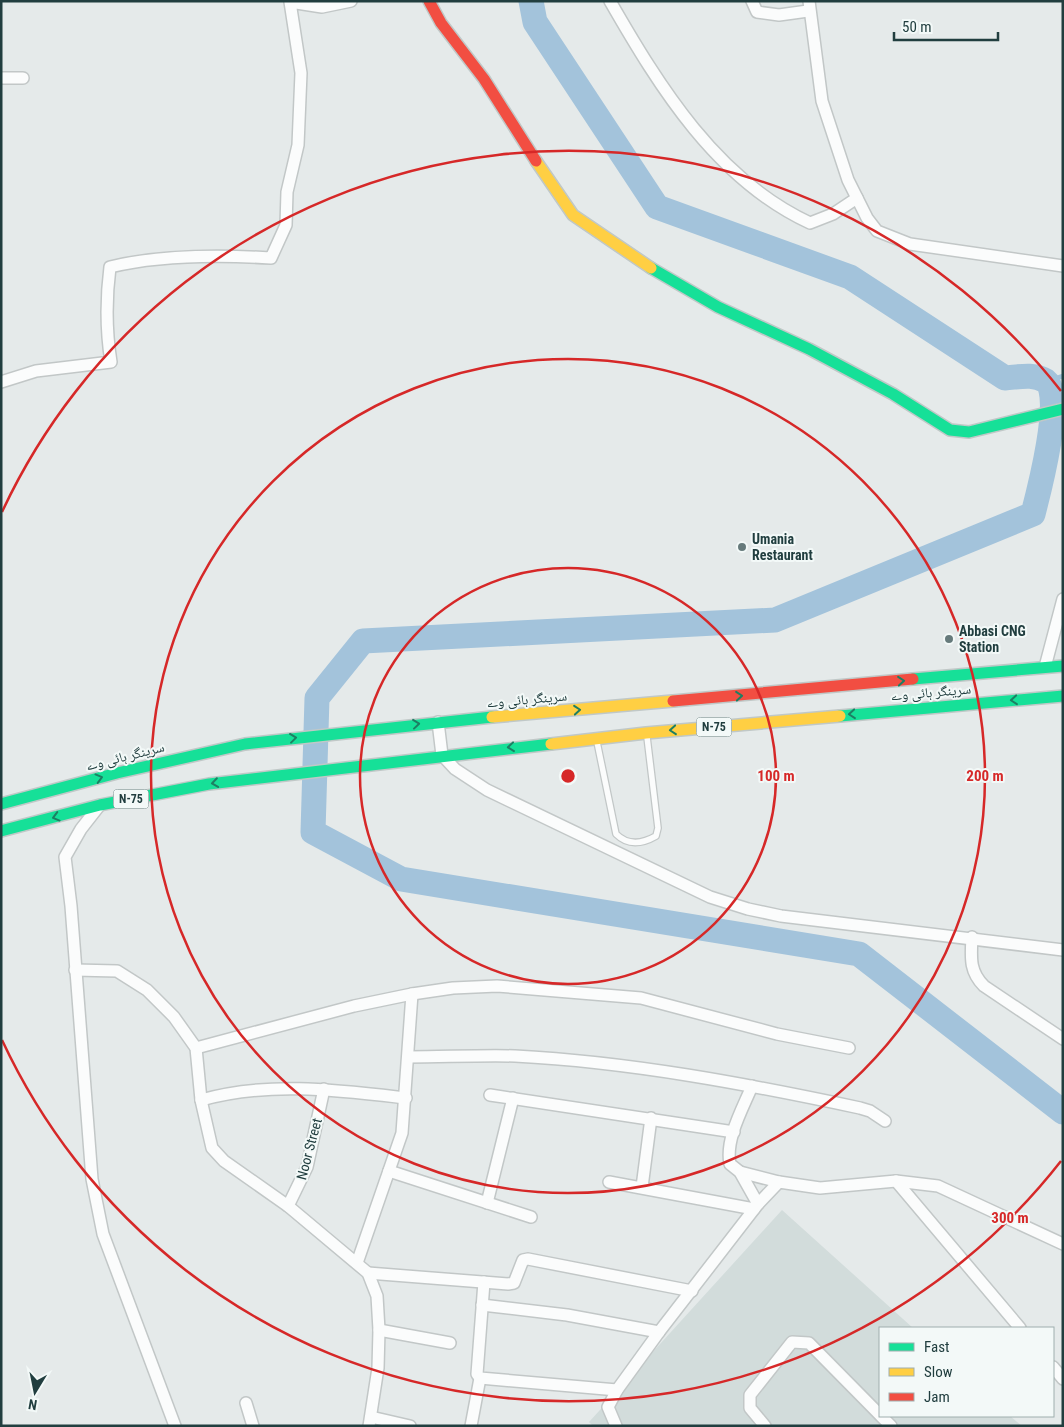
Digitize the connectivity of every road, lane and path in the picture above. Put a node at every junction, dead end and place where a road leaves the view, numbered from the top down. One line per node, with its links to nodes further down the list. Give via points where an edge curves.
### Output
1 (351, 1): 10 (street, via 322,7 290,2 301,73 298,145 287,192 286,225 271,258 187,258 128,262 110,267 108,334 111,362 36,371)
2 (429, 1): 11 (main road, via 573,215 633,257 718,307 893,394 950,430 969,432)
3 (610, 1): 8 (street, via 678,110 730,169 781,210 810,223 833,214)
4 (752, 1): 5 (street, via 757,12 779,15)
5 (809, 6): 8 (street, via 822,102)
6 (1, 78): 7 (street)
7 (23, 78)
8 (857, 198): 9 (street, via 866,218 877,231 910,244)
9 (1063, 266)
10 (1, 382)
11 (1063, 409)
12 (1063, 599): 14 (street)
13 (1063, 666): 14 (main road, سرینگر ہائی وے / N-75)
14 (1044, 667): 16 (main road, سرینگر ہائی وے / N-75, one-way to 14)
15 (1063, 696): 17 (main road, سرینگر ہائی وے / N-75, one-way to 17)
16 (438, 722): 19 (street); 20 (main road, سرینگر ہائی وے / N-75, one-way to 16, via 245,744)
17 (646, 733): 18 (main road, سرینگر ہائی وے / N-75); 18 (lane, via 658,828 656,836 648,841 630,843 616,834)
18 (596, 738): 19 (main road, سرینگر ہائی وے / N-75, one-way to 19)
19 (442, 755): 21 (main road, سرینگر ہائی وے / N-75, one-way to 21, via 209,784); 23 (street, via 455,769 487,790 710,897 781,916)
20 (1, 804)
21 (100, 805): 22 (main road, سرینگر ہائی وے / N-75, one-way to 22); 25 (street, via 65,857)
22 (1, 831)
23 (972, 937): 24 (street); 27 (street, via 970,964 975,977)
24 (1063, 950)
25 (75, 970): 28 (street, via 117,972 147,990 174,1018); 67 (street, via 92,1179 103,1234)
26 (412, 994): 28 (street); 29 (street, via 497,986 642,998 777,1034); 30 (street)
27 (1063, 1039)
28 (196, 1048): 36 (street)
29 (850, 1048)
30 (409, 1057): 31 (street, via 514,1056 589,1062); 34 (street)
31 (752, 1086): 38 (street, via 860,1108); 39 (street)
32 (324, 1089): 34 (street); 36 (street, via 230,1092); 47 (street, Noor Street, via 307,1167)
33 (490, 1095): 35 (street)
34 (406, 1098): 40 (street, via 402,1134)
35 (513, 1098): 37 (street); 46 (street)
36 (201, 1100): 47 (street, via 212,1148 224,1161)
37 (651, 1118): 39 (street); 45 (street)
38 (885, 1121)
39 (734, 1132): 41 (street, via 728,1158)
40 (389, 1171): 46 (street); 51 (street)
41 (740, 1172): 44 (street); 48 (street)
42 (896, 1181): 44 (street, via 820,1188); 50 (street, via 938,1186); 56 (street)
43 (609, 1182): 45 (street)
44 (779, 1182): 48 (street)
45 (642, 1187): 48 (street)
46 (487, 1203): 49 (street)
47 (288, 1206): 51 (street)
48 (756, 1207): 54 (street)
49 (531, 1217)
50 (1063, 1244)
51 (356, 1263): 52 (street)
52 (368, 1274): 53 (street); 57 (street, via 377,1296)
53 (484, 1282): 54 (street, via 514,1283 523,1260 528,1259); 55 (street)
54 (692, 1291): 58 (street)
55 (482, 1306): 58 (street, via 567,1316); 61 (street, via 477,1374)
56 (1019, 1327)
57 (379, 1330): 59 (street); 66 (street, via 378,1368)
58 (658, 1332): 63 (street)
59 (450, 1343)
60 (1054, 1368): 62 (street)
61 (480, 1378): 63 (street); 70 (street)
62 (1063, 1379)
63 (617, 1390): 71 (street, via 608,1407)
64 (246, 1403): 68 (street)
65 (879, 1413): 72 (street, via 810,1343 792,1342 750,1395 750,1408)
66 (370, 1421): 69 (street)
67 (174, 1426)
68 (253, 1426)
69 (410, 1426)
70 (471, 1426)
71 (616, 1426)
72 (766, 1426)

